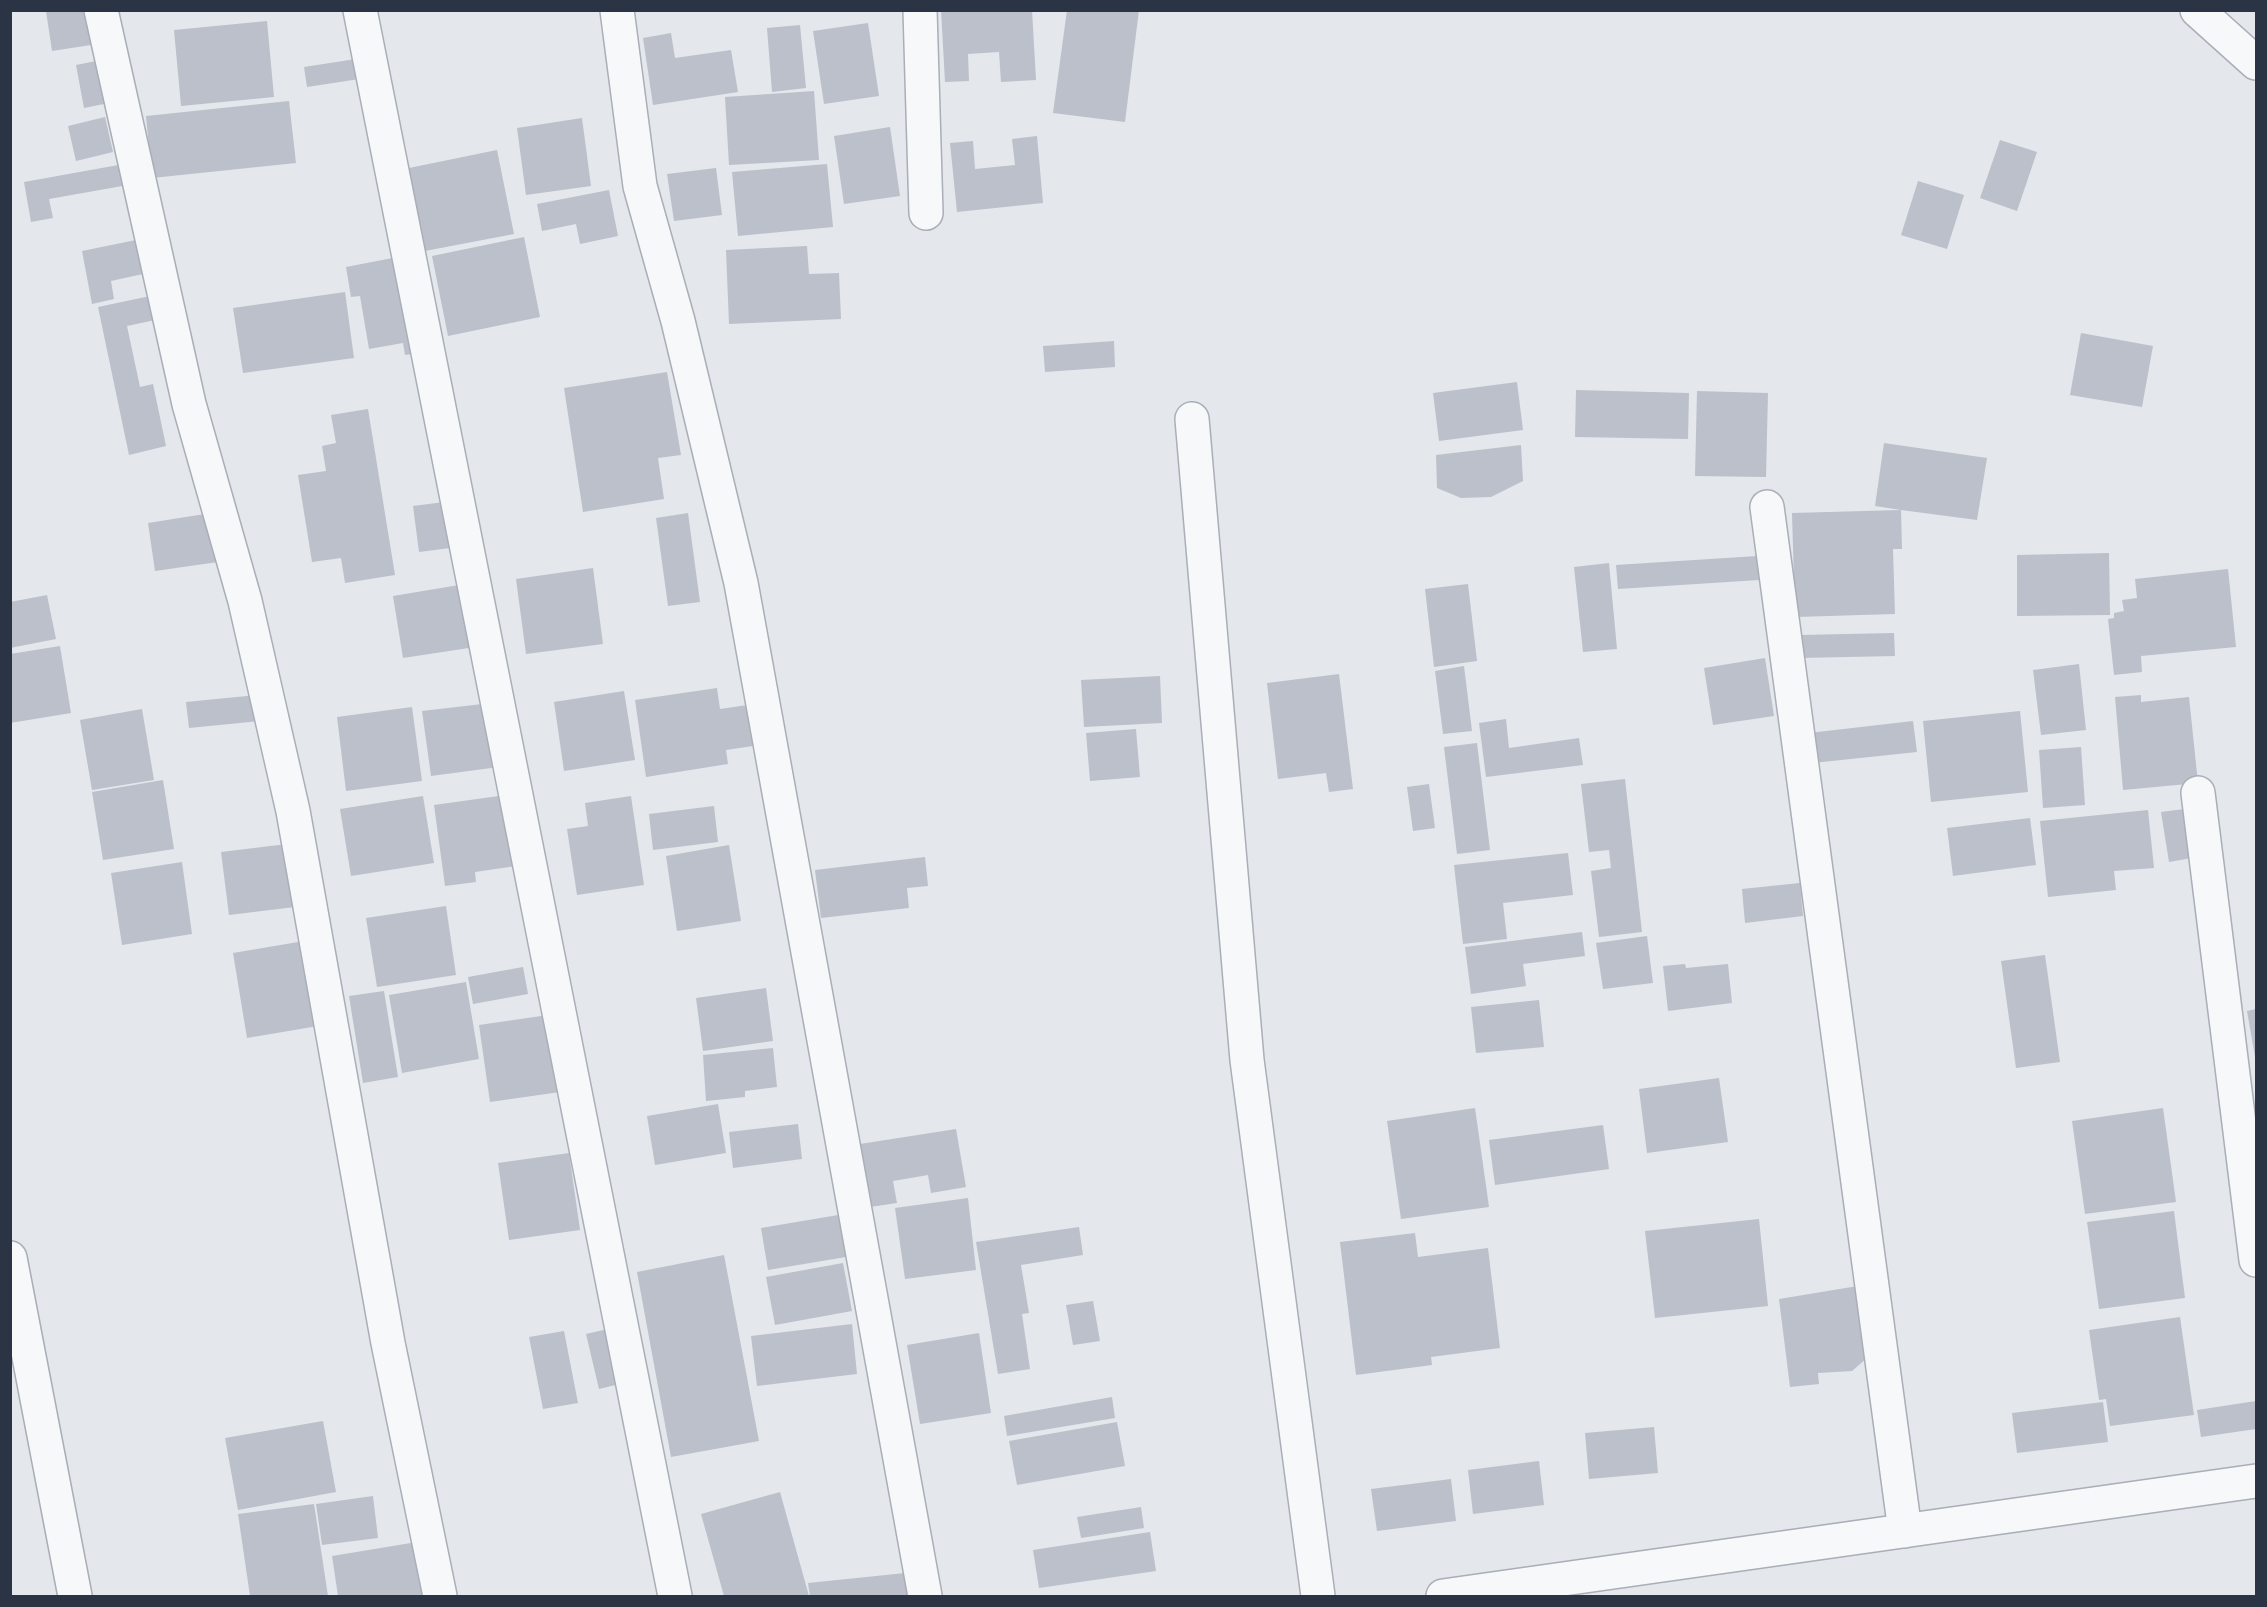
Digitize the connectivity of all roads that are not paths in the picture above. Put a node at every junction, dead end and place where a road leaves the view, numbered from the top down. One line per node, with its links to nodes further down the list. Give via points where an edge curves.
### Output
1 (101, 10): 16 (street, via 189,404 245,602 293,811 387,1343)
2 (360, 10): 17 (street)
3 (617, 10): 18 (street, via 640,186 678,321 741,583)
4 (920, 10): 7 (street)
5 (2197, 10): 6 (street)
6 (2256, 63)
7 (926, 213)
8 (1192, 418): 19 (street, via 1247,1060)
9 (1767, 507): 14 (street)
10 (2198, 793): 12 (street)
11 (10, 1258): 15 (street)
12 (2256, 1260)
13 (2256, 1480): 14 (street)
14 (1905, 1531): 20 (street)
15 (75, 1596)
16 (440, 1596)
17 (675, 1596)
18 (925, 1596)
19 (1318, 1596)
20 (1443, 1596)

